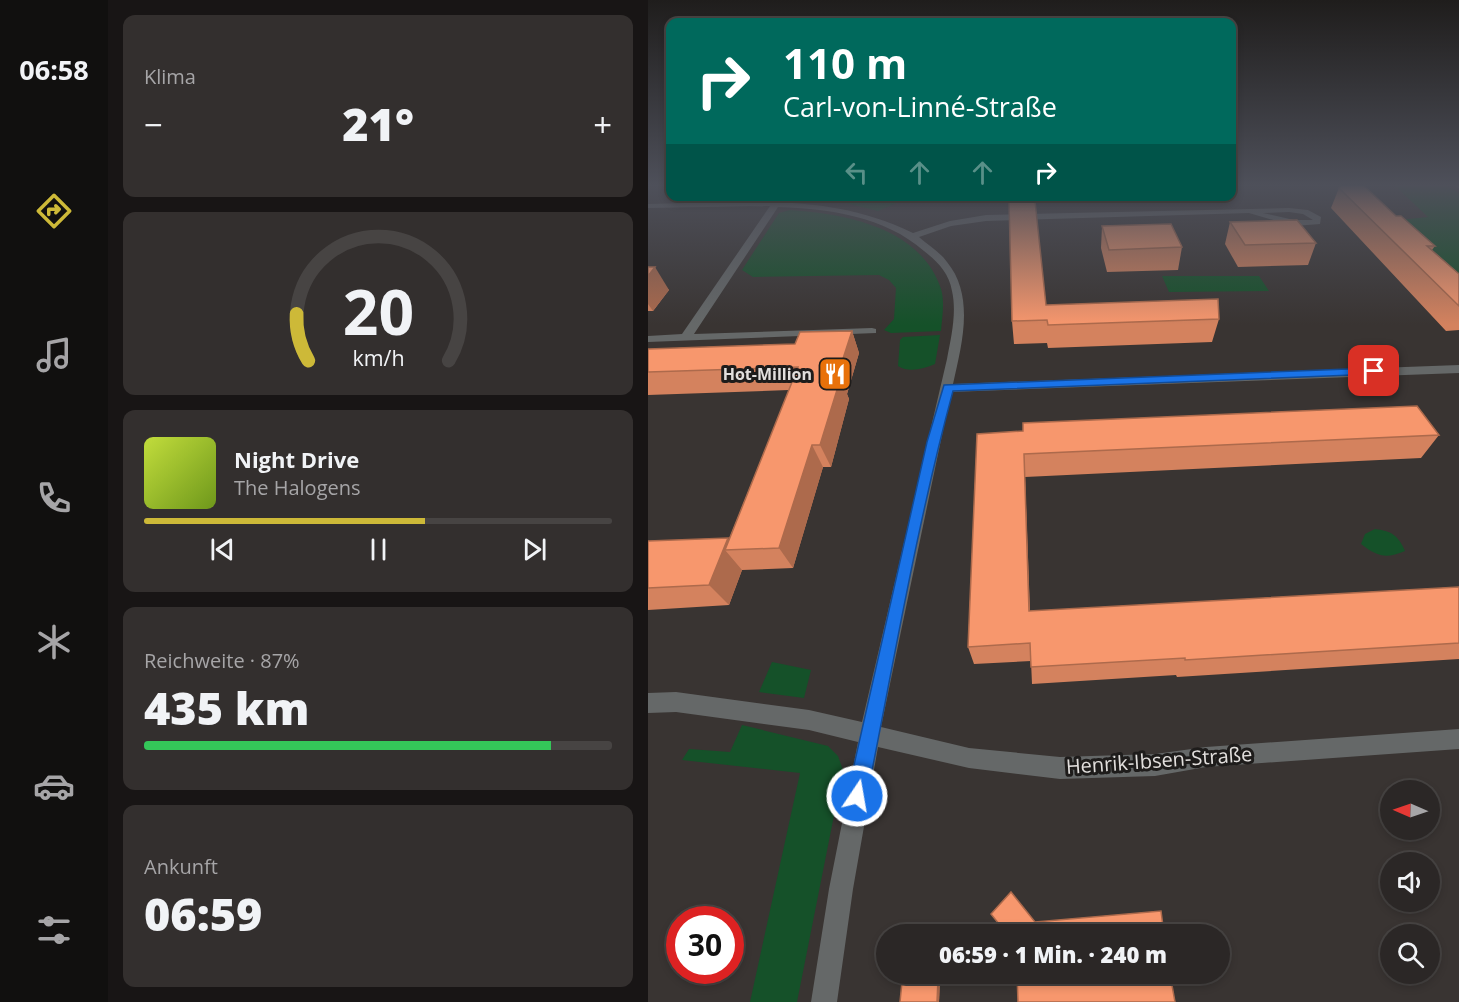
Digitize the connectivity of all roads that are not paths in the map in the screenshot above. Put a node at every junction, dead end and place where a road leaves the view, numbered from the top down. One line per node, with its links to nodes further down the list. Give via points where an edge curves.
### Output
1 (758, 231): 6 (street)
2 (901, 231): 4 (street)
3 (929, 231): 4 (street)
4 (912, 236): 9 (street, via 941,259 955,279 960,303)
5 (872, 331): 6 (street)
6 (686, 337): 7 (street)
7 (648, 339)
8 (1459, 369): 9 (street)
9 (948, 388): 11 (street, via 930,453)
10 (648, 703): 11 (street, Henrik-Ibsen-Straße, via 676,702 810,720)
11 (871, 733): 12 (street, Henrik-Ibsen-Straße, via 969,758 1060,768 1155,765 1206,757); 13 (street, via 838,901)
12 (1459, 739)
13 (824, 1002)

